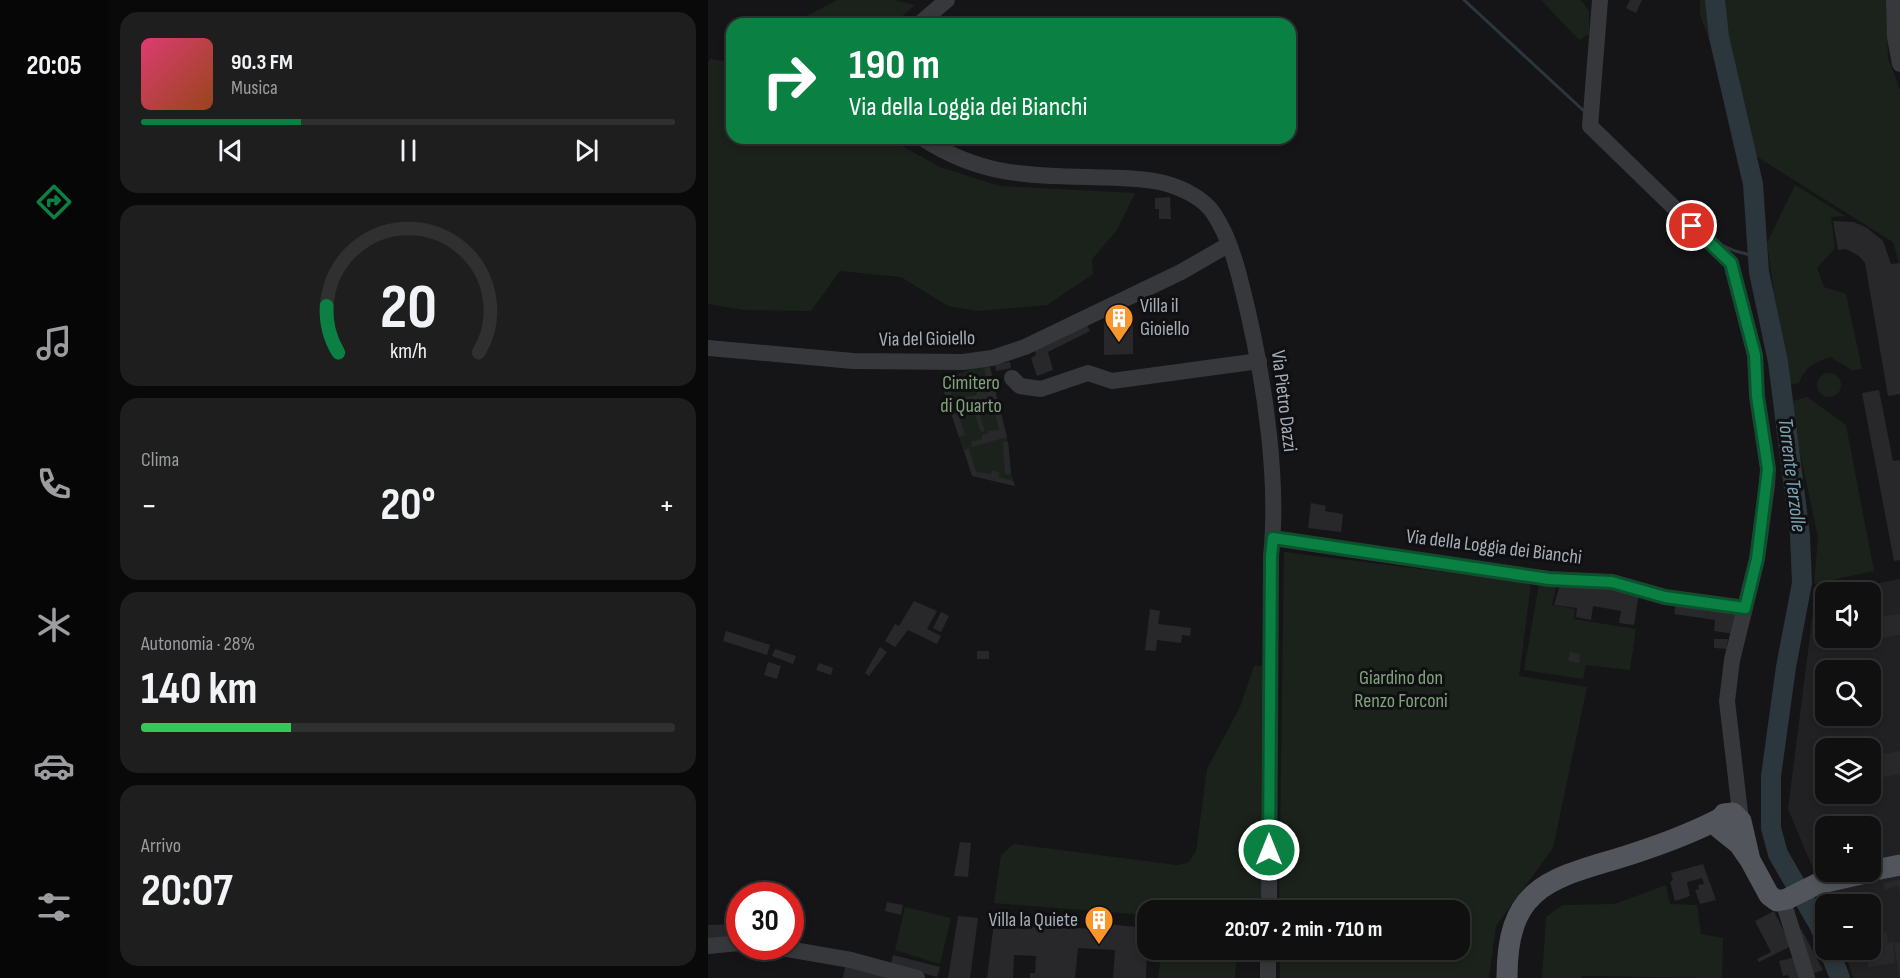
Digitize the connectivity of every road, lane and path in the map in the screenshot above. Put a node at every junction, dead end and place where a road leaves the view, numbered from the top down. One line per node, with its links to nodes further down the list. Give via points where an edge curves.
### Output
1 (947, 0): 4 (street)
2 (1600, 0): 12 (street, via 1590,116 1597,135 1731,263 1755,355 1768,469 1757,559)
3 (1894, 0): 5 (street)
4 (926, 18)
5 (1900, 64)
6 (931, 144): 7 (street, Via Pietro Dazzi, via 988,170 1165,183 1198,198 1213,212)
7 (1228, 244): 8 (street, Via del Gioiello, via 1160,282 1025,347 992,358 963,362 853,361); 9 (street, Via Pietro Dazzi, via 1238,268)
8 (708, 348)
9 (1259, 361): 10 (street, via 1112,381 1088,373 1041,389 1020,386); 11 (street, Via Pietro Dazzi, via 1270,451)
10 (1012, 378)
11 (1273, 538): 12 (street, Via della Loggia dei Bianchi, via 1549,579 1612,582 1665,597); 17 (street, Via Pietro Dazzi)
12 (1745, 608): 13 (street, via 1727,701 1734,768)
13 (1730, 824): 18 (main road, via 1769,895 1777,901); 25 (main road, via 1568,873 1540,889 1523,908 1512,934)
14 (1900, 865): 15 (main road)
15 (1881, 869)
16 (1825, 882): 18 (main road)
17 (1269, 900)
18 (1785, 900): 26 (street)
19 (726, 944): 20 (street)
20 (708, 946)
21 (804, 952): 23 (street)
22 (1268, 960): 24 (street)
23 (917, 978)
24 (1268, 978)
25 (1507, 978)
26 (1807, 978)

